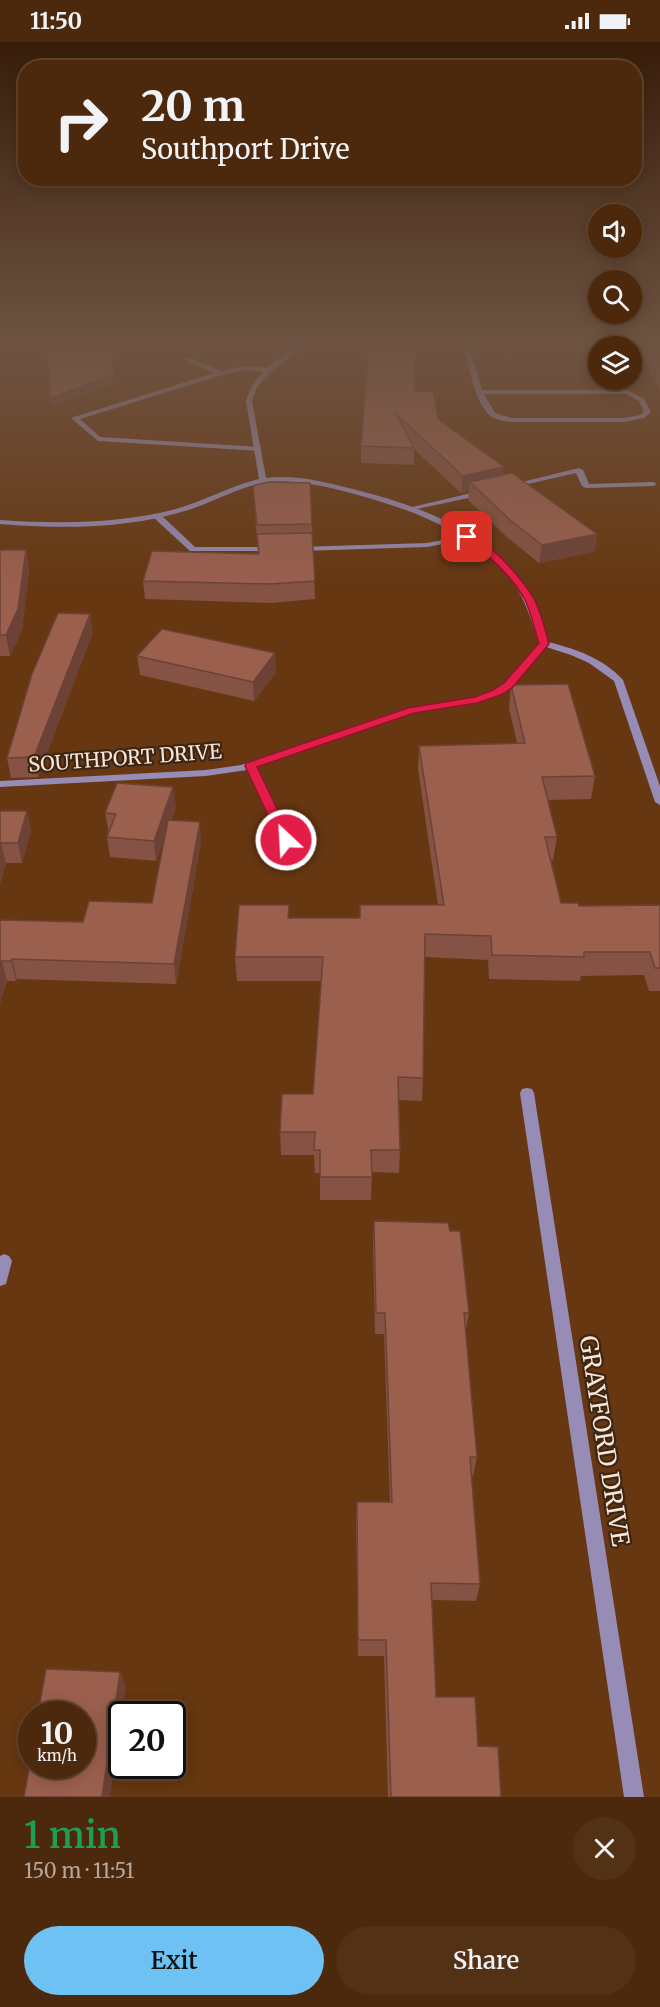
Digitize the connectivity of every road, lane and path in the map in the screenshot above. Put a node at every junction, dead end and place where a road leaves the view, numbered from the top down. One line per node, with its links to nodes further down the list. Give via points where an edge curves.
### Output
1 (86, 428): 3 (street, via 98,439)
2 (254, 428): 3 (street)
3 (258, 450): 4 (street)
4 (263, 481): 8 (street, via 326,485); 9 (street)
5 (652, 484): 6 (street, via 586,486 579,470)
6 (501, 488)
7 (490, 490): 8 (street)
8 (412, 508): 11 (street)
9 (157, 516): 10 (street, via 87,525); 12 (street, via 193,549)
10 (0, 522)
11 (467, 537): 13 (street, via 427,545); 14 (street, via 509,572 530,600)
12 (276, 549)
13 (288, 549)
14 (544, 644): 15 (street, SOUTHPORT DRIVE, via 497,693 412,710); 17 (street, via 579,653 618,680)
15 (251, 766): 16 (street, SOUTHPORT DRIVE, via 206,773); 18 (street)
16 (0, 784)
17 (660, 802)
18 (286, 840)
19 (527, 1093): 22 (street, GRAYFORD DRIVE)
20 (4, 1261): 21 (street)
21 (0, 1279)
22 (634, 1797)

